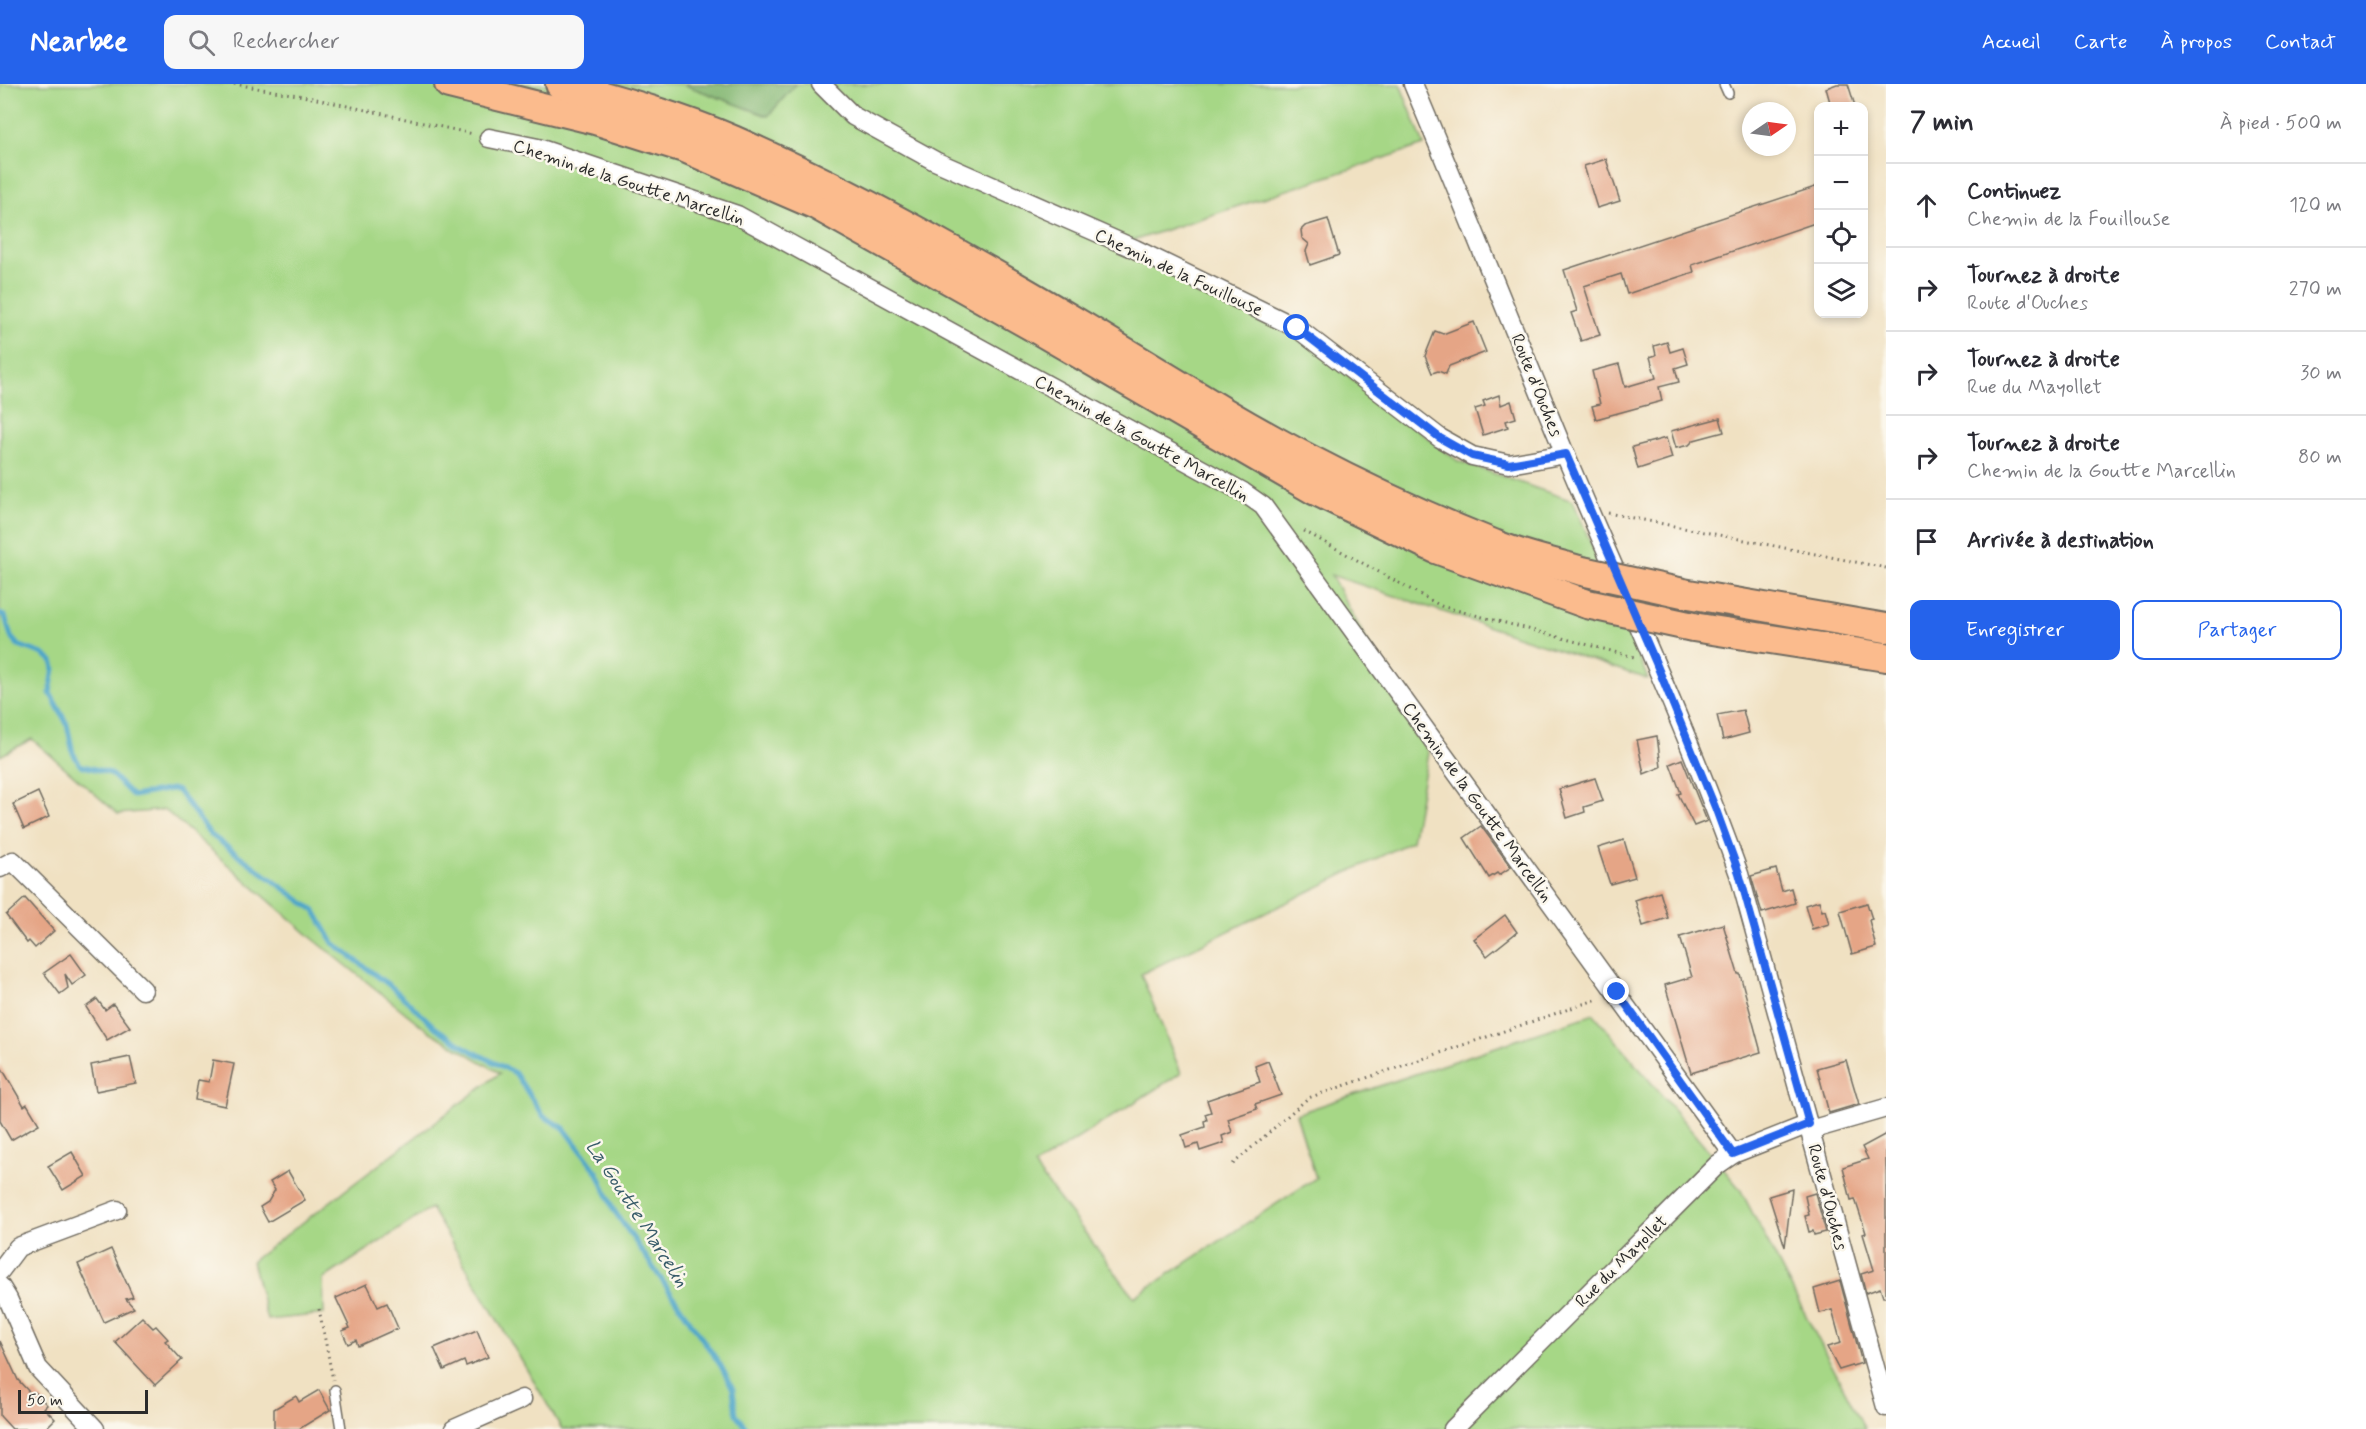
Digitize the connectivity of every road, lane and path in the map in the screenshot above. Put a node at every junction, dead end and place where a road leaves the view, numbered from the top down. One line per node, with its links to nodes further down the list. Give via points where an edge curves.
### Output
1 (234, 84): 6 (path)
2 (449, 84): 12 (main road, bridge, via 595,120 687,148 816,205 1314,490 1436,549 1587,604 1693,627)
3 (560, 84): 11 (main road, bridge, via 731,139 837,188 941,244 1308,458 1497,546 1582,571 1683,593)
4 (821, 84): 7 (street, Chemin de la Fouillouse, via 853,116 935,161 1135,249 1297,328 1440,438 1472,456 1509,464)
5 (1413, 84): 7 (street, Route d'Ouches)
6 (489, 138): 16 (street, Chemin de la Goutte Marcellin, via 538,148 737,215 1263,506)
7 (1566, 454): 8 (street, Route d'Ouches)
8 (1590, 511): 10 (path); 13 (street, Route d'Ouches)
9 (1300, 529): 13 (path, via 1441,606)
10 (1886, 568)
11 (1886, 628)
12 (1886, 657)
13 (1656, 663): 18 (street, Route d'Ouches, via 1739,873)
14 (0, 868): 15 (street, via 13,861)
15 (143, 990)
16 (1617, 992): 19 (street, Chemin de la Goutte Marcellin); 20 (path, via 1308,1098)
17 (1886, 1108): 18 (street, Rue du Mayollet)
18 (1809, 1127): 19 (street, Rue du Mayollet); 27 (street, Route d'Ouches)
19 (1733, 1154): 31 (street, Rue du Mayollet, via 1709,1173)
20 (1233, 1164)
21 (117, 1210): 22 (street, via 18,1247)
22 (0, 1271)
23 (0, 1286): 28 (street, via 38,1368)
24 (319, 1309): 25 (path)
25 (335, 1390): 29 (lane)
26 (522, 1399): 30 (street)
27 (1886, 1407)
28 (95, 1429)
29 (341, 1429)
30 (454, 1429)
31 (1453, 1429)

